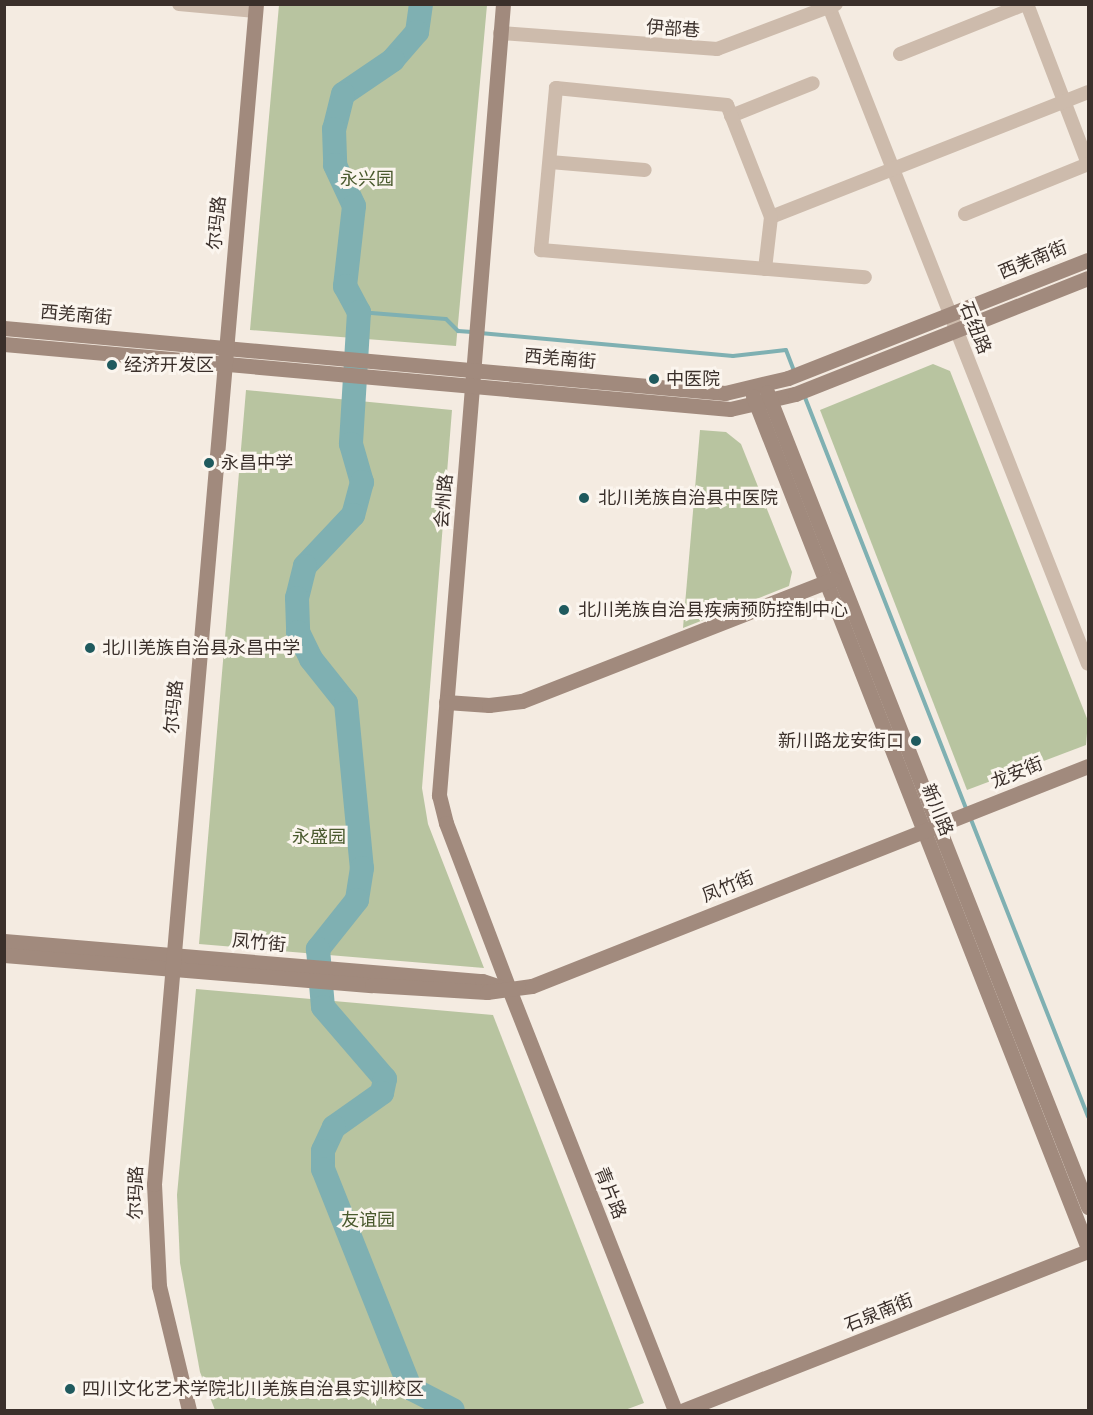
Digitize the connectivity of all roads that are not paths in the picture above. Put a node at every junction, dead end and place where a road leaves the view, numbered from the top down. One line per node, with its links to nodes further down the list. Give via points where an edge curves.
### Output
1 (179, 4): 5 (street)
2 (503, 4): 6 (street, 会州路)
3 (1026, 4): 7 (street); 10 (street)
4 (831, 5): 6 (street, 伊部巷, via 717,49); 14 (street, 石纽路)
5 (256, 8): 26 (street, 尔玛路)
6 (500, 33): 27 (street, 会州路)
7 (900, 54)
8 (813, 83): 11 (street)
9 (1089, 92): 10 (street)
10 (1064, 101): 13 (street); 14 (street)
11 (731, 116): 12 (street, via 727,105 556,88); 17 (street)
12 (550, 162): 15 (street); 19 (street, via 542,250)
13 (1089, 164): 16 (street)
14 (893, 169): 17 (street); 22 (street, 石纽路)
15 (645, 170)
16 (965, 214)
17 (771, 217): 19 (street)
18 (1089, 260): 22 (street, 西羌南街)
19 (765, 269): 20 (street)
20 (865, 277)
21 (1089, 278): 24 (street, 西羌南街)
22 (950, 314): 24 (street, 石纽路); 28 (street, 西羌南街, via 807,371)
23 (4, 328): 26 (street, 西羌南街)
24 (956, 330): 29 (street, 西羌南街, via 795,394); 31 (street, 石纽路)
25 (4, 344): 26 (street, 西羌南街)
26 (225, 356): 27 (street, 西羌南街); 38 (street, 尔玛路)
27 (474, 379): 28 (street, 西羌南街, via 725,393); 29 (street, 西羌南街, via 730,409); 32 (street, 会州路)
28 (757, 386): 29 (street, 新川路)
29 (763, 402): 30 (street, 新川路)
30 (833, 579): 32 (street, via 522,701 489,705); 35 (street, 新川路)
31 (1089, 664)
32 (446, 702): 39 (street, 会州路, via 439,781 441,809)
33 (1089, 766): 34 (street, 龙安街)
34 (960, 817): 35 (street, 凤竹街)
35 (931, 828): 39 (street, 凤竹街, via 532,986); 40 (street, 新川路); 41 (street, 新川路)
36 (4, 941): 38 (street, 凤竹街)
37 (4, 955): 38 (street, 凤竹街)
38 (171, 962): 39 (street, 凤竹街, via 372,979 482,981); 42 (street, 尔玛路, via 154,1217 164,1317)
39 (509, 989): 43 (street, 青片路)
40 (1089, 1207)
41 (1089, 1249): 44 (street, 石泉南街)
42 (189, 1410)
43 (675, 1410)
44 (684, 1410)

